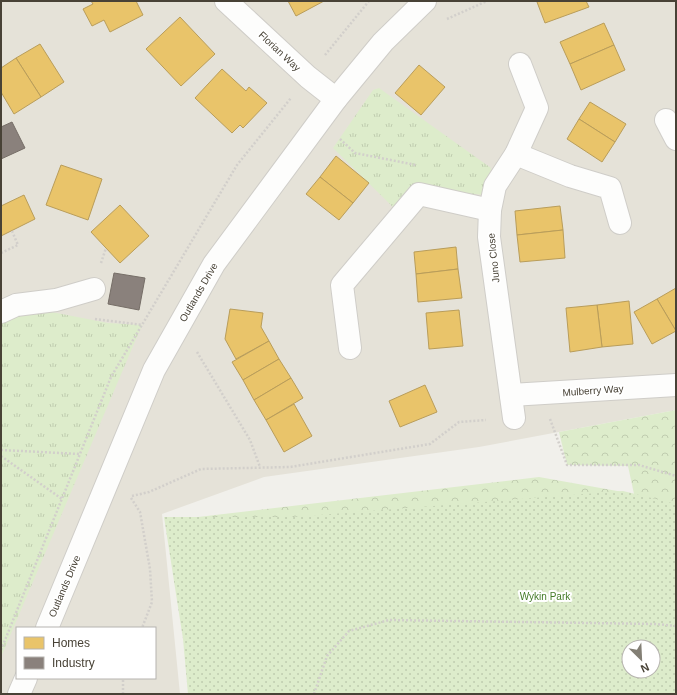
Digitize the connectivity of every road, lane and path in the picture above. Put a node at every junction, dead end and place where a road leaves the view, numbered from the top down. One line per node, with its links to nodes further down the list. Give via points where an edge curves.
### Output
1 (226, 1): 6 (street, Florian Way, via 308,77)
2 (425, 1): 6 (street, Outlands Drive, via 384,42)
3 (487, 1): 4 (path)
4 (440, 22)
5 (520, 64): 10 (street, Juno Close, via 537,108)
6 (336, 98): 33 (street, Outlands Drive, via 214,264 154,370)
7 (666, 120): 9 (street)
8 (337, 136): 11 (path, via 355,153)
9 (676, 139)
10 (516, 154): 12 (street, Juno Close, via 495,186); 13 (street, via 570,176 610,188)
11 (422, 166)
12 (490, 210): 19 (street, via 419,194 342,285); 21 (street, Juno Close, via 489,237)
13 (620, 223)
14 (12, 231): 15 (path, via 18,245)
15 (1, 253)
16 (94, 289): 17 (street, via 56,300 16,305)
17 (1, 312)
18 (194, 346): 26 (path, via 250,440)
19 (350, 348)
20 (676, 385): 21 (street, Mulberry Way)
21 (511, 395): 22 (street, Juno Close)
22 (514, 418): 26 (path, via 459,422 430,444 290,467); 27 (path, via 549,415 567,465 639,465)
23 (1, 450): 24 (path)
24 (80, 454)
25 (1, 456): 30 (path)
26 (260, 467): 29 (path, via 202,469 149,492)
27 (676, 476)
28 (132, 489): 29 (path)
29 (130, 496): 31 (path); 34 (path, via 140,512 150,569 152,602)
30 (62, 499)
31 (127, 503)
32 (676, 626): 39 (path, via 389,620 349,631 327,656)
33 (47, 627)
34 (142, 627)
35 (26, 679): 37 (street)
36 (123, 679): 38 (path)
37 (19, 694)
38 (123, 694)
39 (314, 694)

